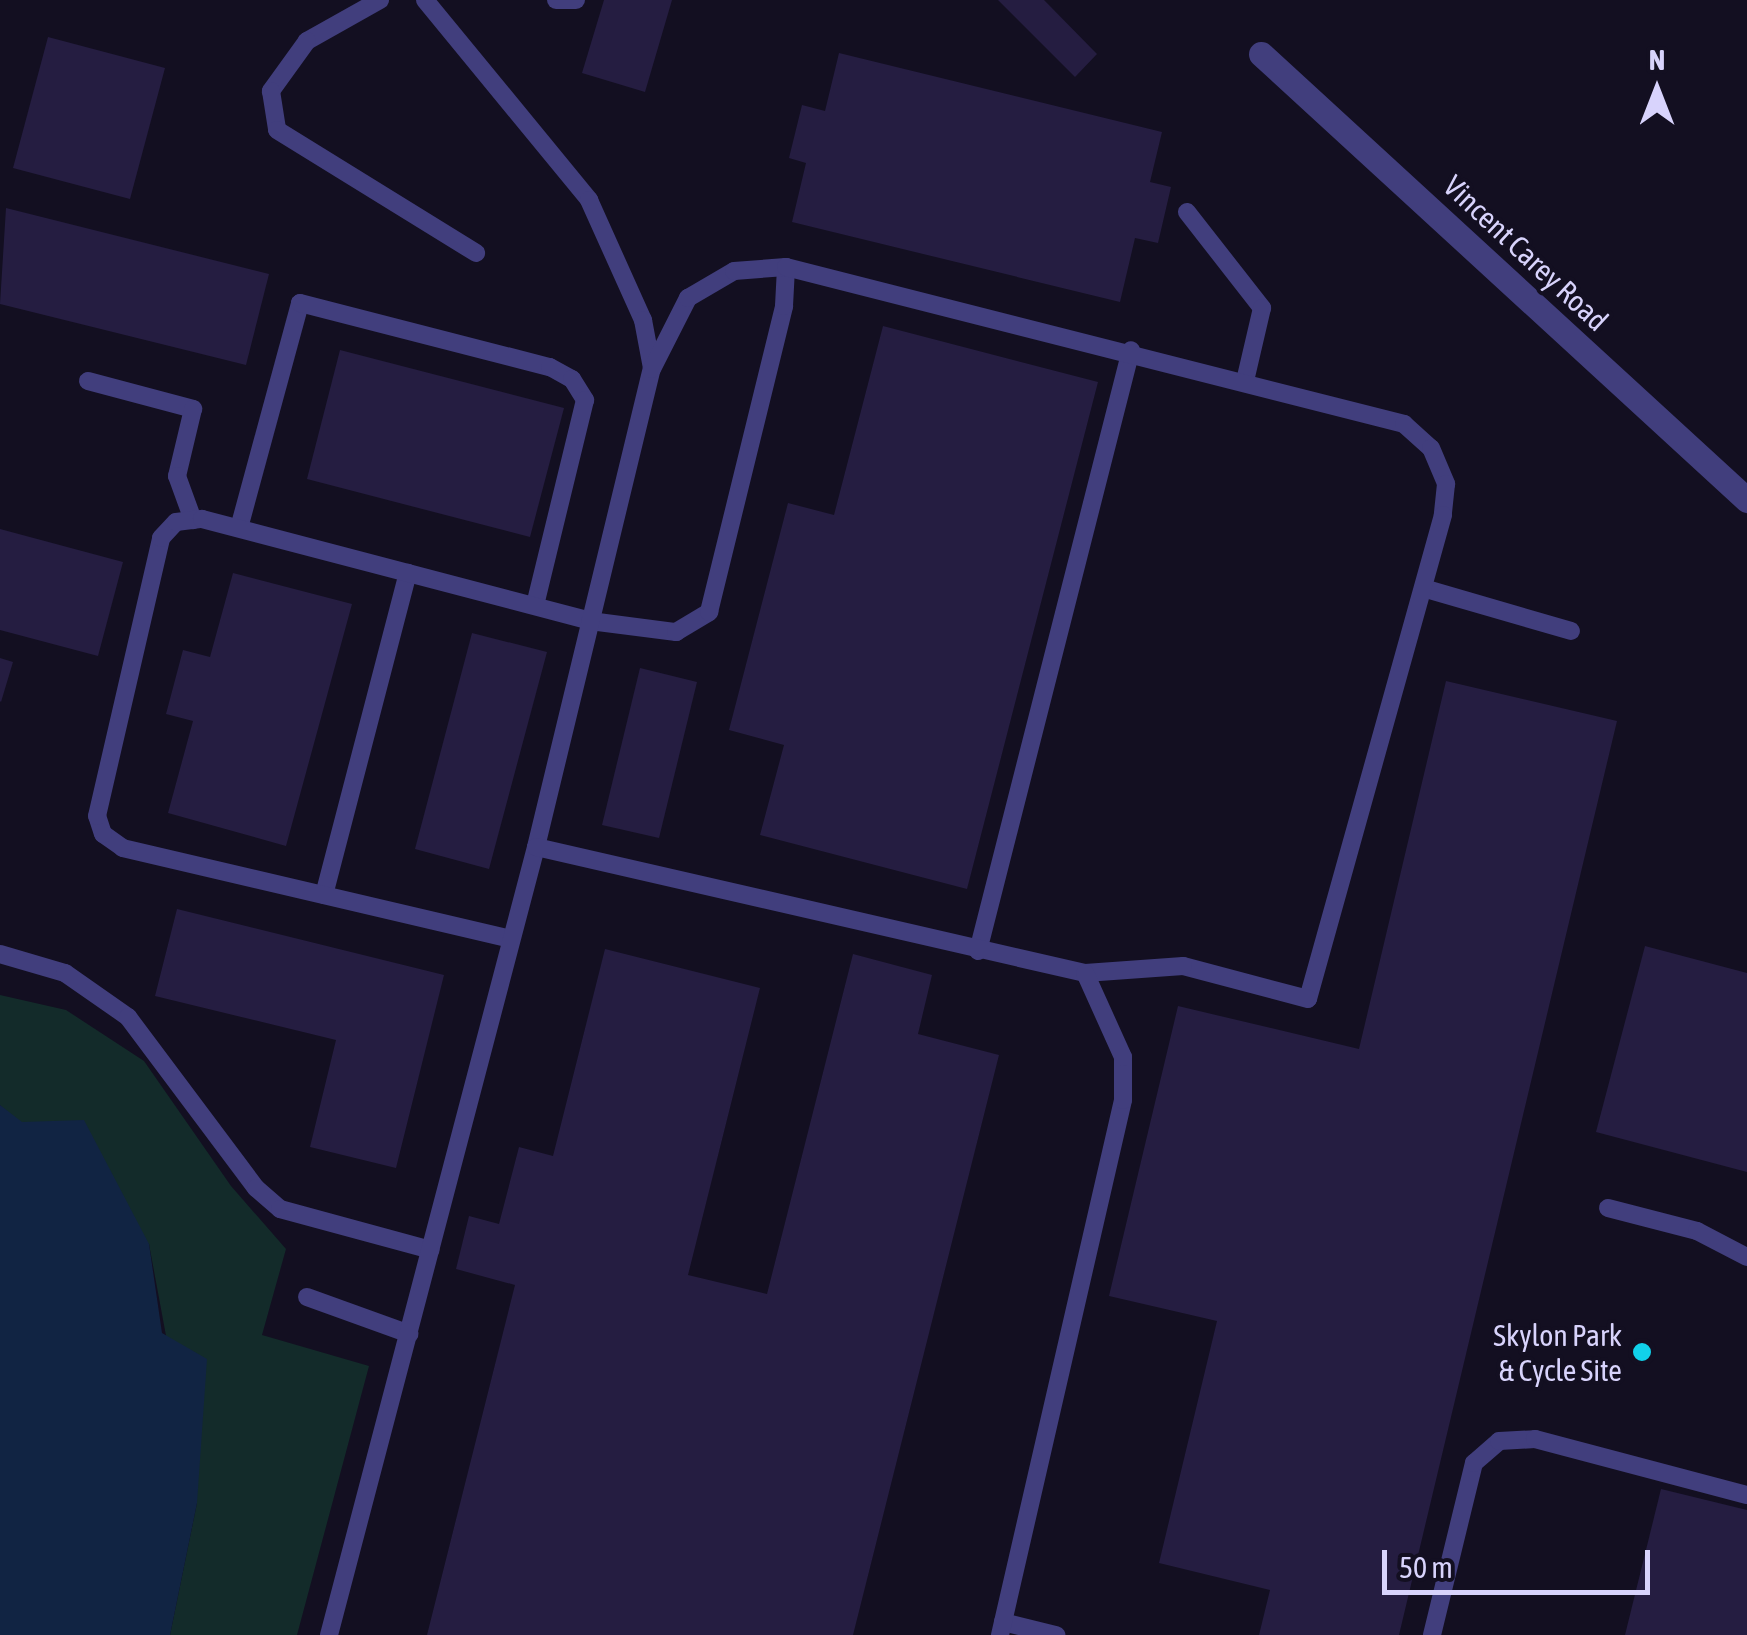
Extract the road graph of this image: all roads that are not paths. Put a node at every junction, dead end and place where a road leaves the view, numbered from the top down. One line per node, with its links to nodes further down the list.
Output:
1 (380, 0): 7 (lane)
2 (425, 0): 10 (lane)
3 (556, 0): 4 (lane)
4 (576, 0)
5 (1261, 54): 13 (street, Vincent Carey Road)
6 (1187, 212): 12 (lane)
7 (476, 253)
8 (786, 267): 9 (lane); 10 (lane); 19 (lane)
9 (1132, 350): 12 (lane); 24 (lane)
10 (652, 369): 19 (lane)
11 (88, 381): 14 (lane)
12 (1245, 381): 17 (lane)
13 (1747, 500)
14 (192, 520): 15 (lane); 22 (lane)
15 (239, 528): 16 (lane); 18 (lane)
16 (408, 572): 18 (lane); 22 (lane)
17 (1423, 588): 20 (lane); 26 (lane)
18 (535, 606): 19 (lane)
19 (590, 621): 21 (lane)
20 (1571, 631)
21 (536, 847): 23 (lane); 24 (lane)
22 (324, 894): 23 (lane)
23 (511, 939): 28 (lane)
24 (978, 952): 26 (lane)
25 (0, 954): 28 (lane)
26 (1085, 973): 33 (lane)
27 (1608, 1208): 29 (lane)
28 (430, 1250): 31 (lane)
29 (1747, 1257)
30 (307, 1297): 31 (lane)
31 (410, 1334): 34 (lane)
32 (1747, 1494): 36 (lane)
33 (1001, 1629): 35 (lane)
34 (329, 1635)
35 (1056, 1635)
36 (1432, 1635)

